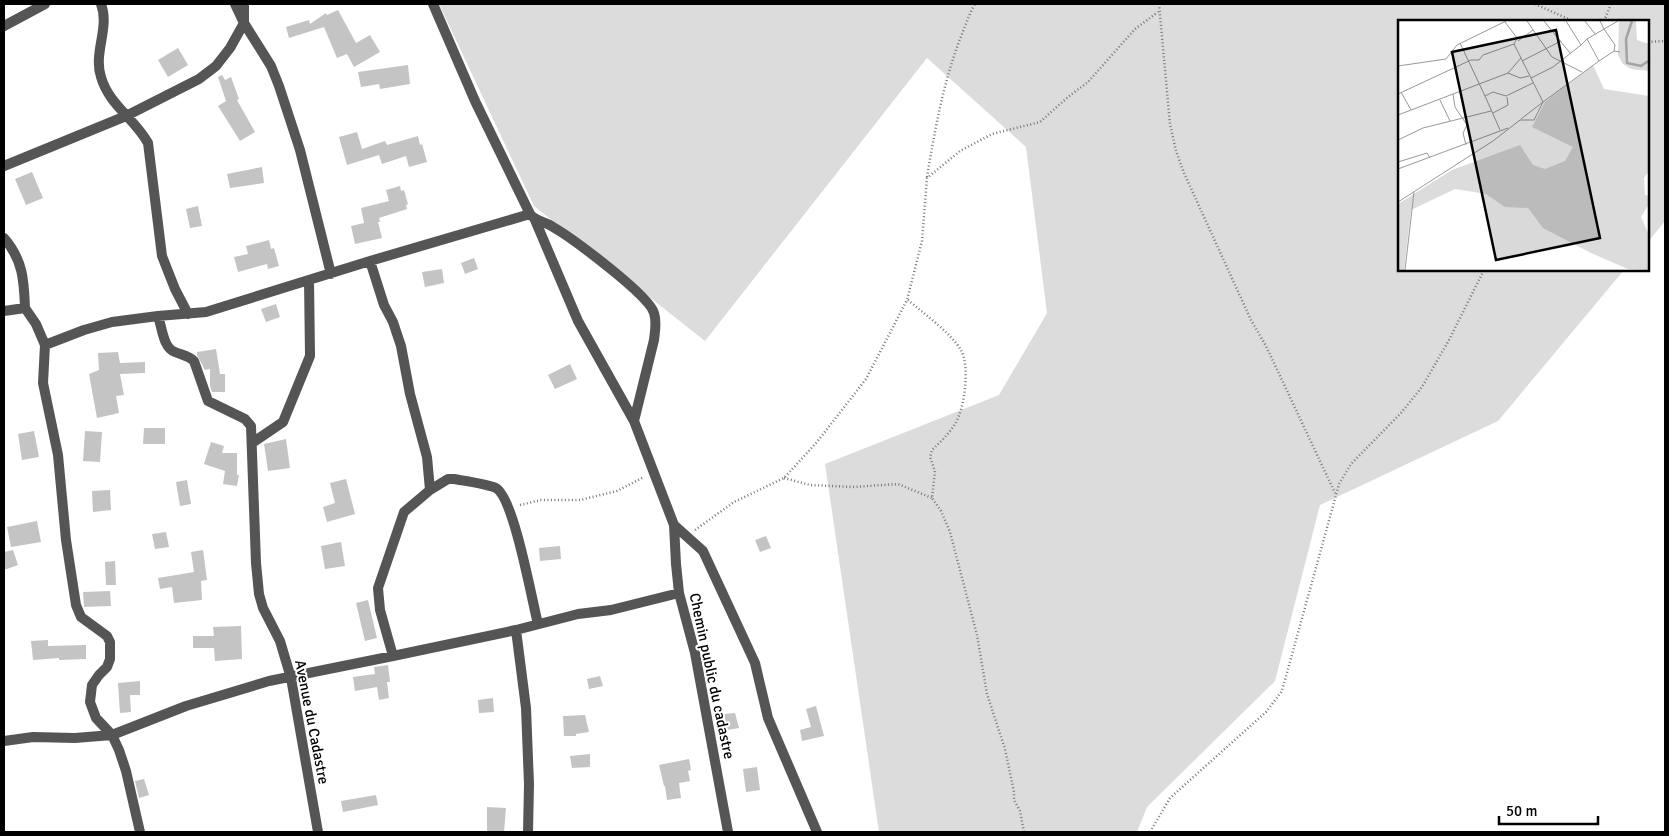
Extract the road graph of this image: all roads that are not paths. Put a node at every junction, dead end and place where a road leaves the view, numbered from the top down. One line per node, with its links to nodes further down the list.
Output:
1 (45, 4): 7 (street)
2 (101, 4): 8 (street)
3 (235, 4): 6 (street)
4 (244, 4): 6 (street)
5 (434, 4): 10 (street)
6 (244, 23): 8 (street); 13 (street)
7 (4, 26)
8 (126, 116): 9 (street); 17 (street)
9 (4, 166)
10 (533, 217): 12 (street); 20 (street); 20 (street)
11 (4, 238): 15 (street)
12 (370, 261): 13 (street); 22 (street)
13 (331, 274): 14 (street)
14 (309, 280): 17 (street); 21 (street)
15 (25, 308): 16 (street); 19 (street)
16 (4, 312)
17 (188, 314): 18 (street)
18 (158, 316): 19 (street); 21 (street, Avenue du Cadastre)
19 (45, 345): 29 (street)
20 (634, 421): 23 (street)
21 (252, 443): 28 (street, Avenue du Cadastre)
22 (430, 490): 25 (street); 27 (street)
23 (674, 524): 24 (street, Chemin public du cadastre); 35 (street)
24 (679, 593): 25 (street); 34 (street, Chemin public du cadastre)
25 (538, 624): 26 (street)
26 (516, 630): 27 (street); 33 (street)
27 (394, 656): 28 (street)
28 (291, 678): 29 (street); 32 (street, Avenue du Cadastre)
29 (112, 735): 30 (street); 31 (street)
30 (4, 740)
31 (140, 832)
32 (318, 832)
33 (528, 832)
34 (728, 832)
35 (817, 832)

